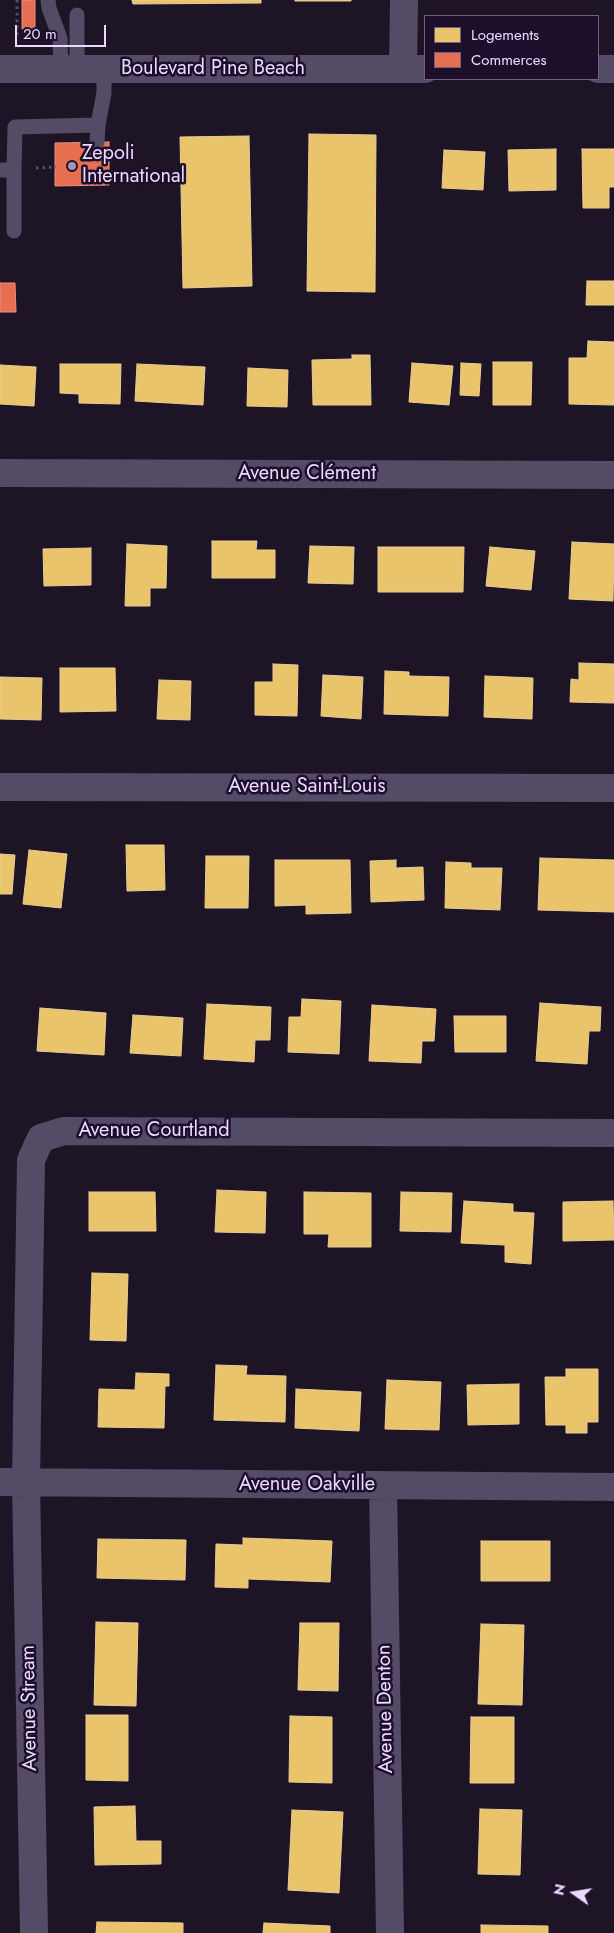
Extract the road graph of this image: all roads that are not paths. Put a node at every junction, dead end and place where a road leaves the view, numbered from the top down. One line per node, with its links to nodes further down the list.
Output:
1 (48, 0): 5 (lane)
2 (404, 0): 7 (street)
3 (77, 15): 5 (lane)
4 (0, 69): 5 (street, Boulevard Pine Beach)
5 (69, 69): 6 (street, Boulevard Pine Beach)
6 (104, 69): 7 (street, Boulevard Pine Beach); 10 (lane)
7 (414, 69)
8 (599, 69): 9 (street)
9 (614, 69)
10 (98, 125): 11 (lane); 12 (lane)
11 (98, 142)
12 (7, 170): 13 (lane)
13 (14, 231)
14 (0, 473): 15 (street, Avenue Clément)
15 (614, 475)
16 (0, 787): 17 (street, Avenue Saint-Louis)
17 (614, 788)
18 (614, 1133): 19 (street, Avenue Courtland)
19 (13, 1482): 20 (street, Avenue Oakville); 22 (street, Avenue Stream)
20 (383, 1485): 21 (street, Avenue Oakville); 23 (street, Avenue Denton)
21 (614, 1487)
22 (34, 1933)
23 (390, 1933)

